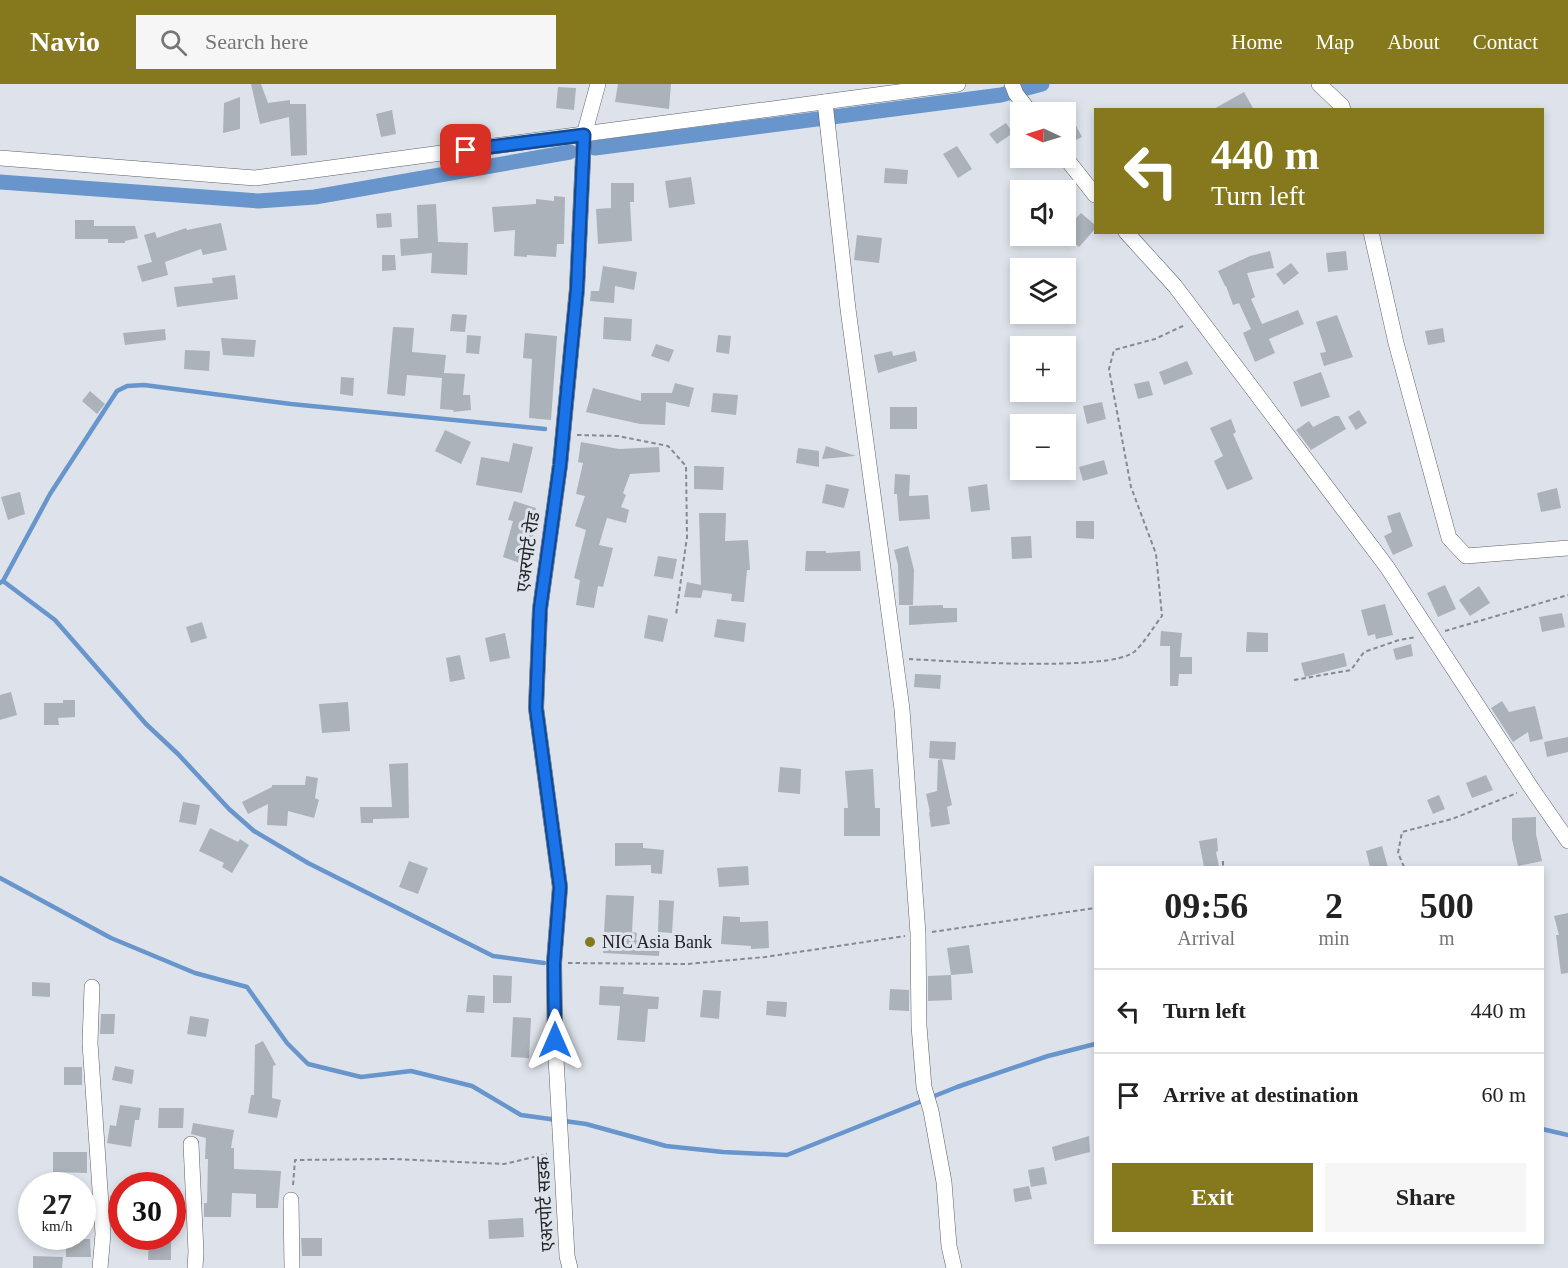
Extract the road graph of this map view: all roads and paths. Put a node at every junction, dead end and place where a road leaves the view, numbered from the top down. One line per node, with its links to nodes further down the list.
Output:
1 (598, 84): 8 (street, एअरपोर्ट रोड)
2 (958, 84): 7 (street)
3 (1318, 84): 6 (street)
4 (1014, 89): 5 (street)
5 (1023, 102)
6 (1342, 108)
7 (826, 112): 8 (street); 18 (street)
8 (584, 135): 9 (street); 15 (street, एअरपोर्ट रोड)
9 (0, 158)
10 (1074, 168): 11 (street)
11 (1094, 194)
12 (1128, 234): 14 (street)
13 (1371, 234): 16 (street)
14 (1199, 319): 18 (path); 19 (street)
15 (563, 434): 17 (path); 26 (street, एअरपोर्ट रोड)
16 (1568, 548)
17 (676, 615)
18 (896, 659): 25 (street)
19 (1532, 789): 20 (street); 23 (path)
20 (1568, 841)
21 (1223, 861): 22 (path)
22 (1223, 866)
23 (1404, 866)
24 (1094, 908): 25 (path)
25 (918, 934): 26 (path); 36 (street)
26 (554, 963): 28 (street, एअरपोर्ट रोड)
27 (92, 987): 32 (street)
28 (556, 1097): 30 (street, एअरपोर्ट सडक)
29 (191, 1144): 33 (street)
30 (561, 1144): 31 (path); 35 (street, एअरपोर्ट सडक)
31 (291, 1200): 34 (street)
32 (100, 1268)
33 (195, 1268)
34 (292, 1268)
35 (570, 1268)
36 (954, 1268)

